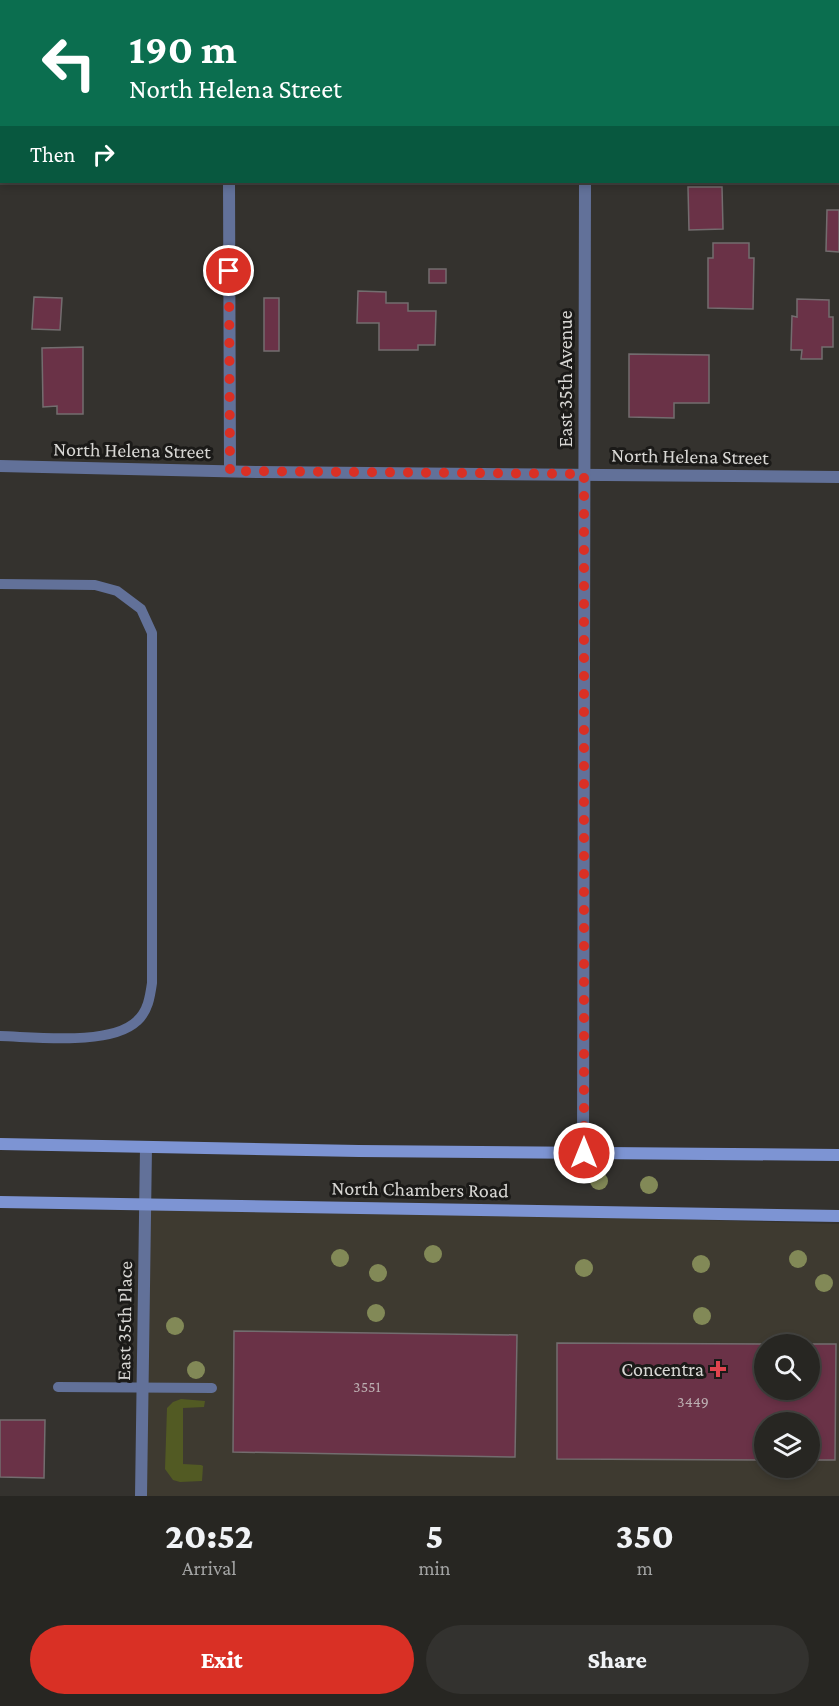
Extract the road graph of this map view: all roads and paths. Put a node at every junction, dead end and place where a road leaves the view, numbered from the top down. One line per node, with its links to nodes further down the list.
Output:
1 (229, 183): 4 (street)
2 (585, 183): 5 (street, East 35th Avenue)
3 (0, 466): 4 (street, North Helena Street)
4 (230, 471): 5 (street, North Helena Street)
5 (584, 474): 6 (street, North Helena Street); 11 (street, East 35th Avenue)
6 (839, 477)
7 (0, 584): 8 (lane)
8 (0, 1036)
9 (0, 1144): 10 (main road, North Chambers Road)
10 (146, 1147): 11 (main road, North Chambers Road); 14 (street, East 35th Place)
11 (584, 1153): 12 (main road, North Chambers Road)
12 (839, 1155)
13 (0, 1202): 14 (main road, North Chambers Road)
14 (146, 1204): 15 (main road, North Chambers Road); 17 (street, East 35th Place)
15 (839, 1216)
16 (58, 1387): 17 (lane)
17 (143, 1387): 18 (lane); 19 (street, East 35th Place)
18 (212, 1388)
19 (141, 1496)

